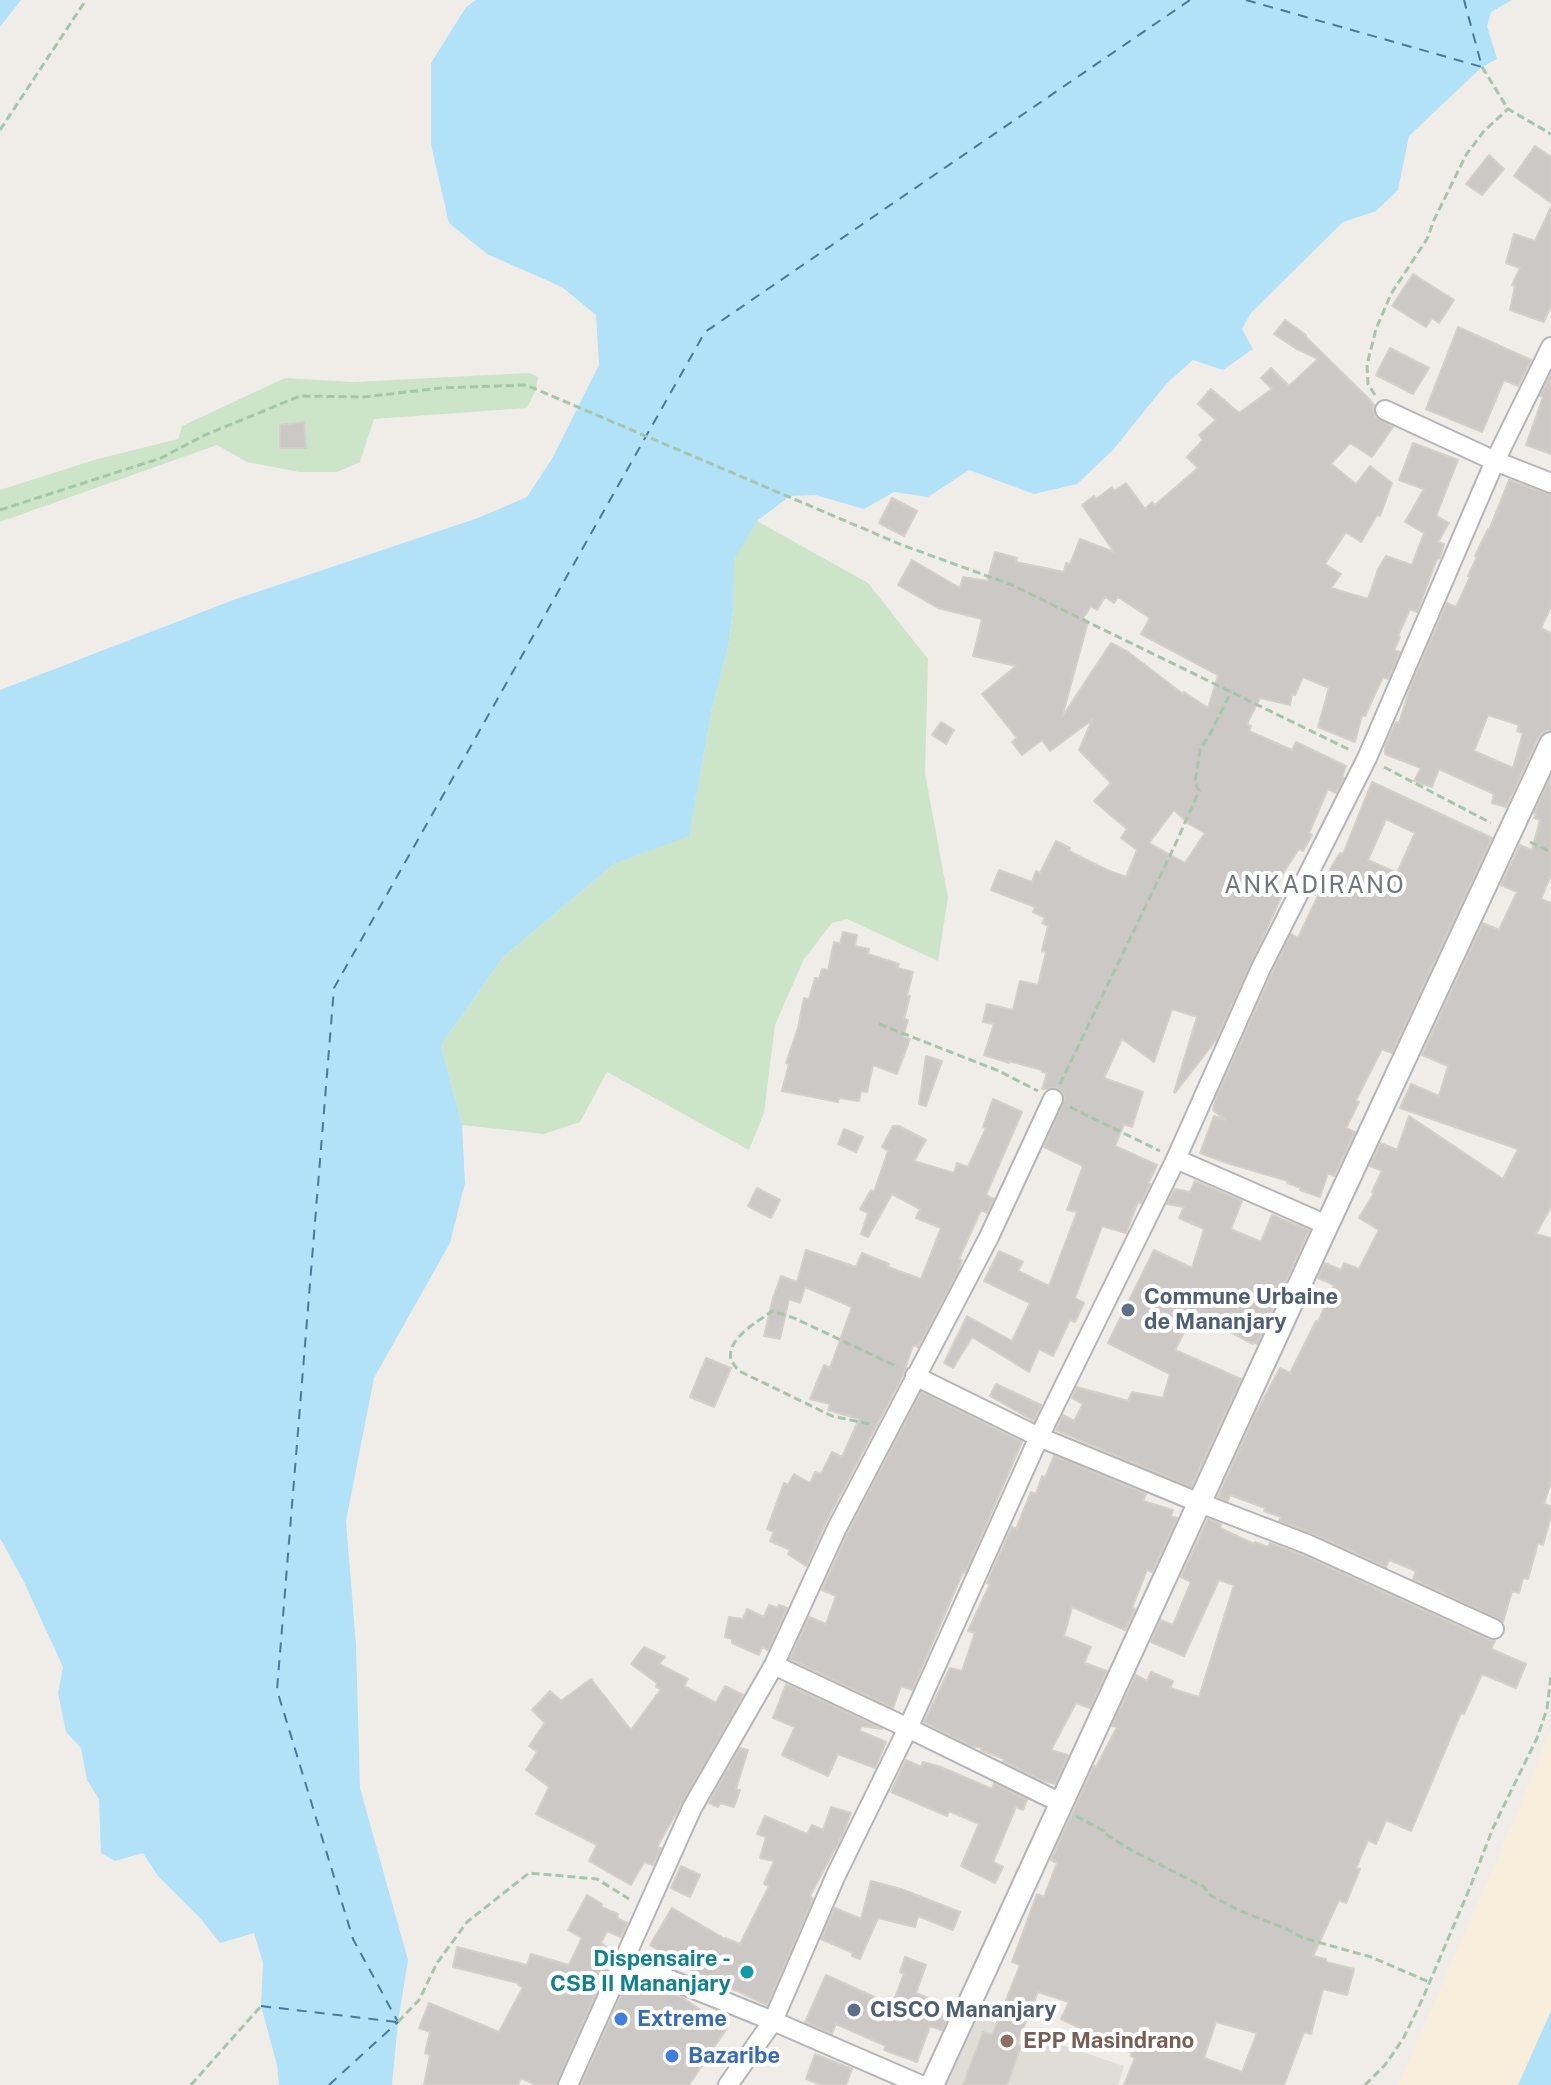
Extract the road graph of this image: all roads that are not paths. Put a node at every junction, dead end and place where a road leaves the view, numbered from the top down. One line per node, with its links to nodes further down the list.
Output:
1 (1551, 347): 3 (street)
2 (1385, 410): 3 (street)
3 (1495, 461): 4 (street); 7 (street)
4 (1551, 483)
5 (1551, 744): 8 (street)
6 (1053, 1099): 9 (street)
7 (1176, 1159): 8 (street); 10 (street)
8 (1327, 1225): 11 (street)
9 (915, 1376): 10 (street); 13 (street)
10 (1039, 1437): 11 (street); 14 (street)
11 (1200, 1503): 12 (street); 15 (street)
12 (1494, 1629)
13 (774, 1665): 14 (street); 16 (street)
14 (908, 1728): 15 (street); 17 (street)
15 (1061, 1803): 21 (street)
16 (624, 1961): 17 (street); 18 (street)
17 (773, 2021): 19 (street); 20 (street)
18 (568, 2085)
19 (728, 2085)
20 (921, 2085)
21 (932, 2085)

